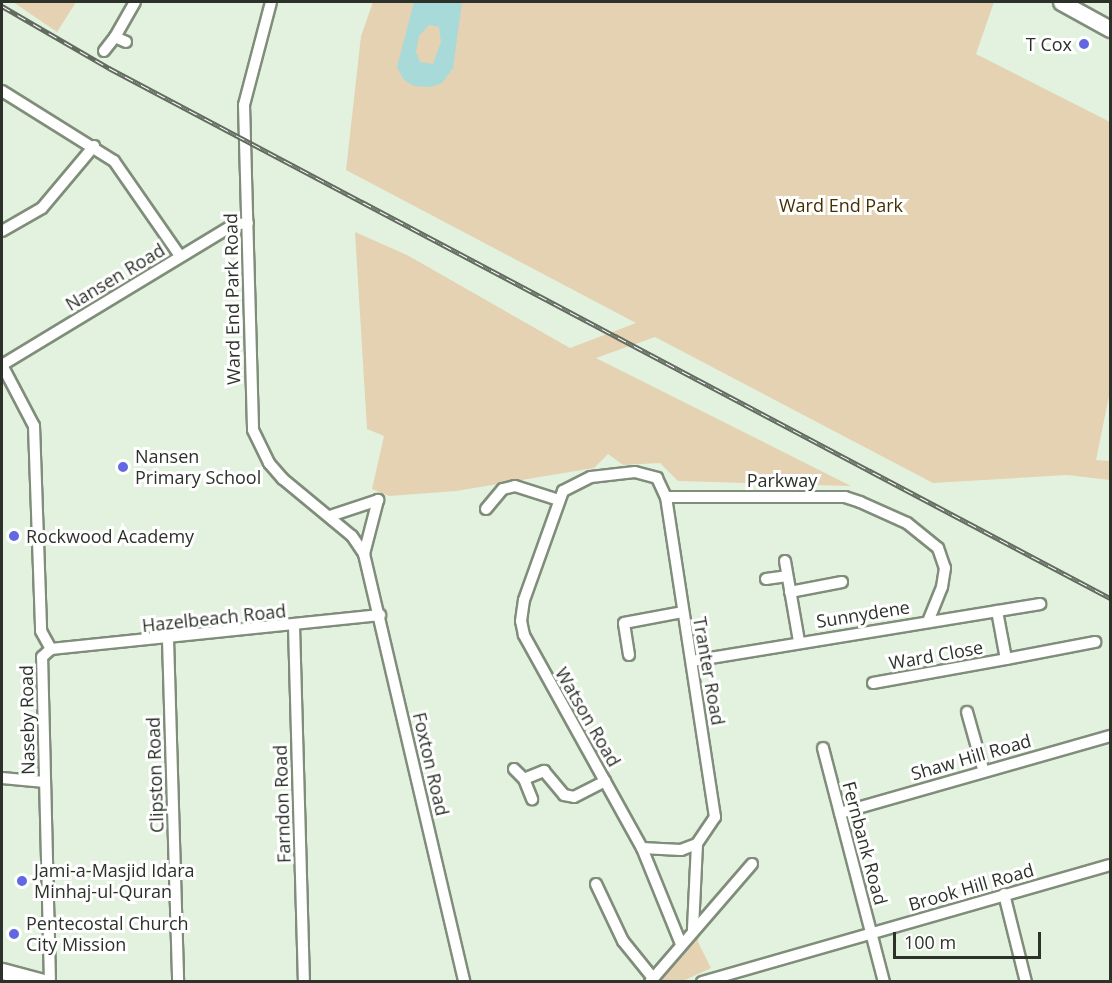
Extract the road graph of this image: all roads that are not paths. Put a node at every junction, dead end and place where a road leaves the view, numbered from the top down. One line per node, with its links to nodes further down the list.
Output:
1 (135, 2): 5 (street)
2 (271, 2): 10 (street, Ward End Park Road)
3 (1062, 2): 4 (main road)
4 (1110, 29)
5 (115, 37): 6 (street); 7 (street)
6 (126, 42)
7 (104, 51)
8 (2, 91): 9 (street)
9 (94, 146): 11 (street); 12 (street)
10 (248, 223): 12 (street, Nansen Road); 17 (street, Ward End Park Road)
11 (2, 231)
12 (180, 256): 13 (street, Nansen Road)
13 (2, 365): 33 (street, Naseby Road)
14 (666, 497): 15 (street); 26 (street, Tranter Road); 28 (street, Parkway)
15 (559, 500): 16 (street); 45 (street, Watson Road)
16 (486, 509)
17 (330, 516): 18 (street, Ward End Park Road); 18 (street)
18 (364, 554): 27 (street, Foxton Road)
19 (785, 561): 20 (street)
20 (787, 576): 21 (street); 23 (street)
21 (766, 579)
22 (842, 582): 23 (street)
23 (790, 592): 31 (street)
24 (1040, 604): 25 (street, Sunnydene)
25 (997, 611): 28 (street, Sunnydene); 35 (street, Ward Close)
26 (682, 612): 34 (street); 36 (street, Tranter Road)
27 (380, 615): 29 (street, Hazelbeach Road); 64 (street, Foxton Road)
28 (929, 620): 31 (street, Sunnydene)
29 (294, 626): 30 (street, Hazelbeach Road); 63 (street, Farndon Road)
30 (168, 639): 33 (street, Hazelbeach Road); 62 (street, Clipston Road)
31 (799, 641): 36 (street, Sunnydene)
32 (1095, 642): 35 (street, Ward Close)
33 (51, 649): 46 (street, Naseby Road)
34 (628, 655)
35 (1006, 659): 37 (street, Ward Close)
36 (692, 662): 49 (street, Tranter Road)
37 (873, 683)
38 (967, 712): 42 (street)
39 (1110, 736): 42 (street, Shaw Hill Road)
40 (823, 748): 48 (street, Fernbank Road)
41 (514, 769): 44 (street)
42 (983, 769): 48 (street, Shaw Hill Road)
43 (2, 778): 46 (street)
44 (524, 779): 45 (street); 47 (street)
45 (605, 781): 50 (street, Watson Road)
46 (45, 782): 61 (street, Naseby Road)
47 (532, 799)
48 (840, 813): 56 (street, Fernbank Road)
49 (697, 844): 50 (street); 55 (street)
50 (642, 848): 57 (street, Watson Road)
51 (752, 864): 55 (street)
52 (1110, 865): 54 (street, Brook Hill Road)
53 (596, 884): 59 (street)
54 (1004, 894): 56 (street, Brook Hill Road); 67 (street)
55 (693, 929): 57 (street)
56 (872, 932): 65 (street, Brook Hill Road); 66 (street, Fernbank Road)
57 (681, 944): 59 (street)
58 (2, 971): 60 (main road)
59 (651, 980)
60 (43, 981)
61 (50, 981)
62 (178, 981)
63 (304, 981)
64 (464, 981)
65 (702, 981)
66 (884, 981)
67 (1026, 981)

